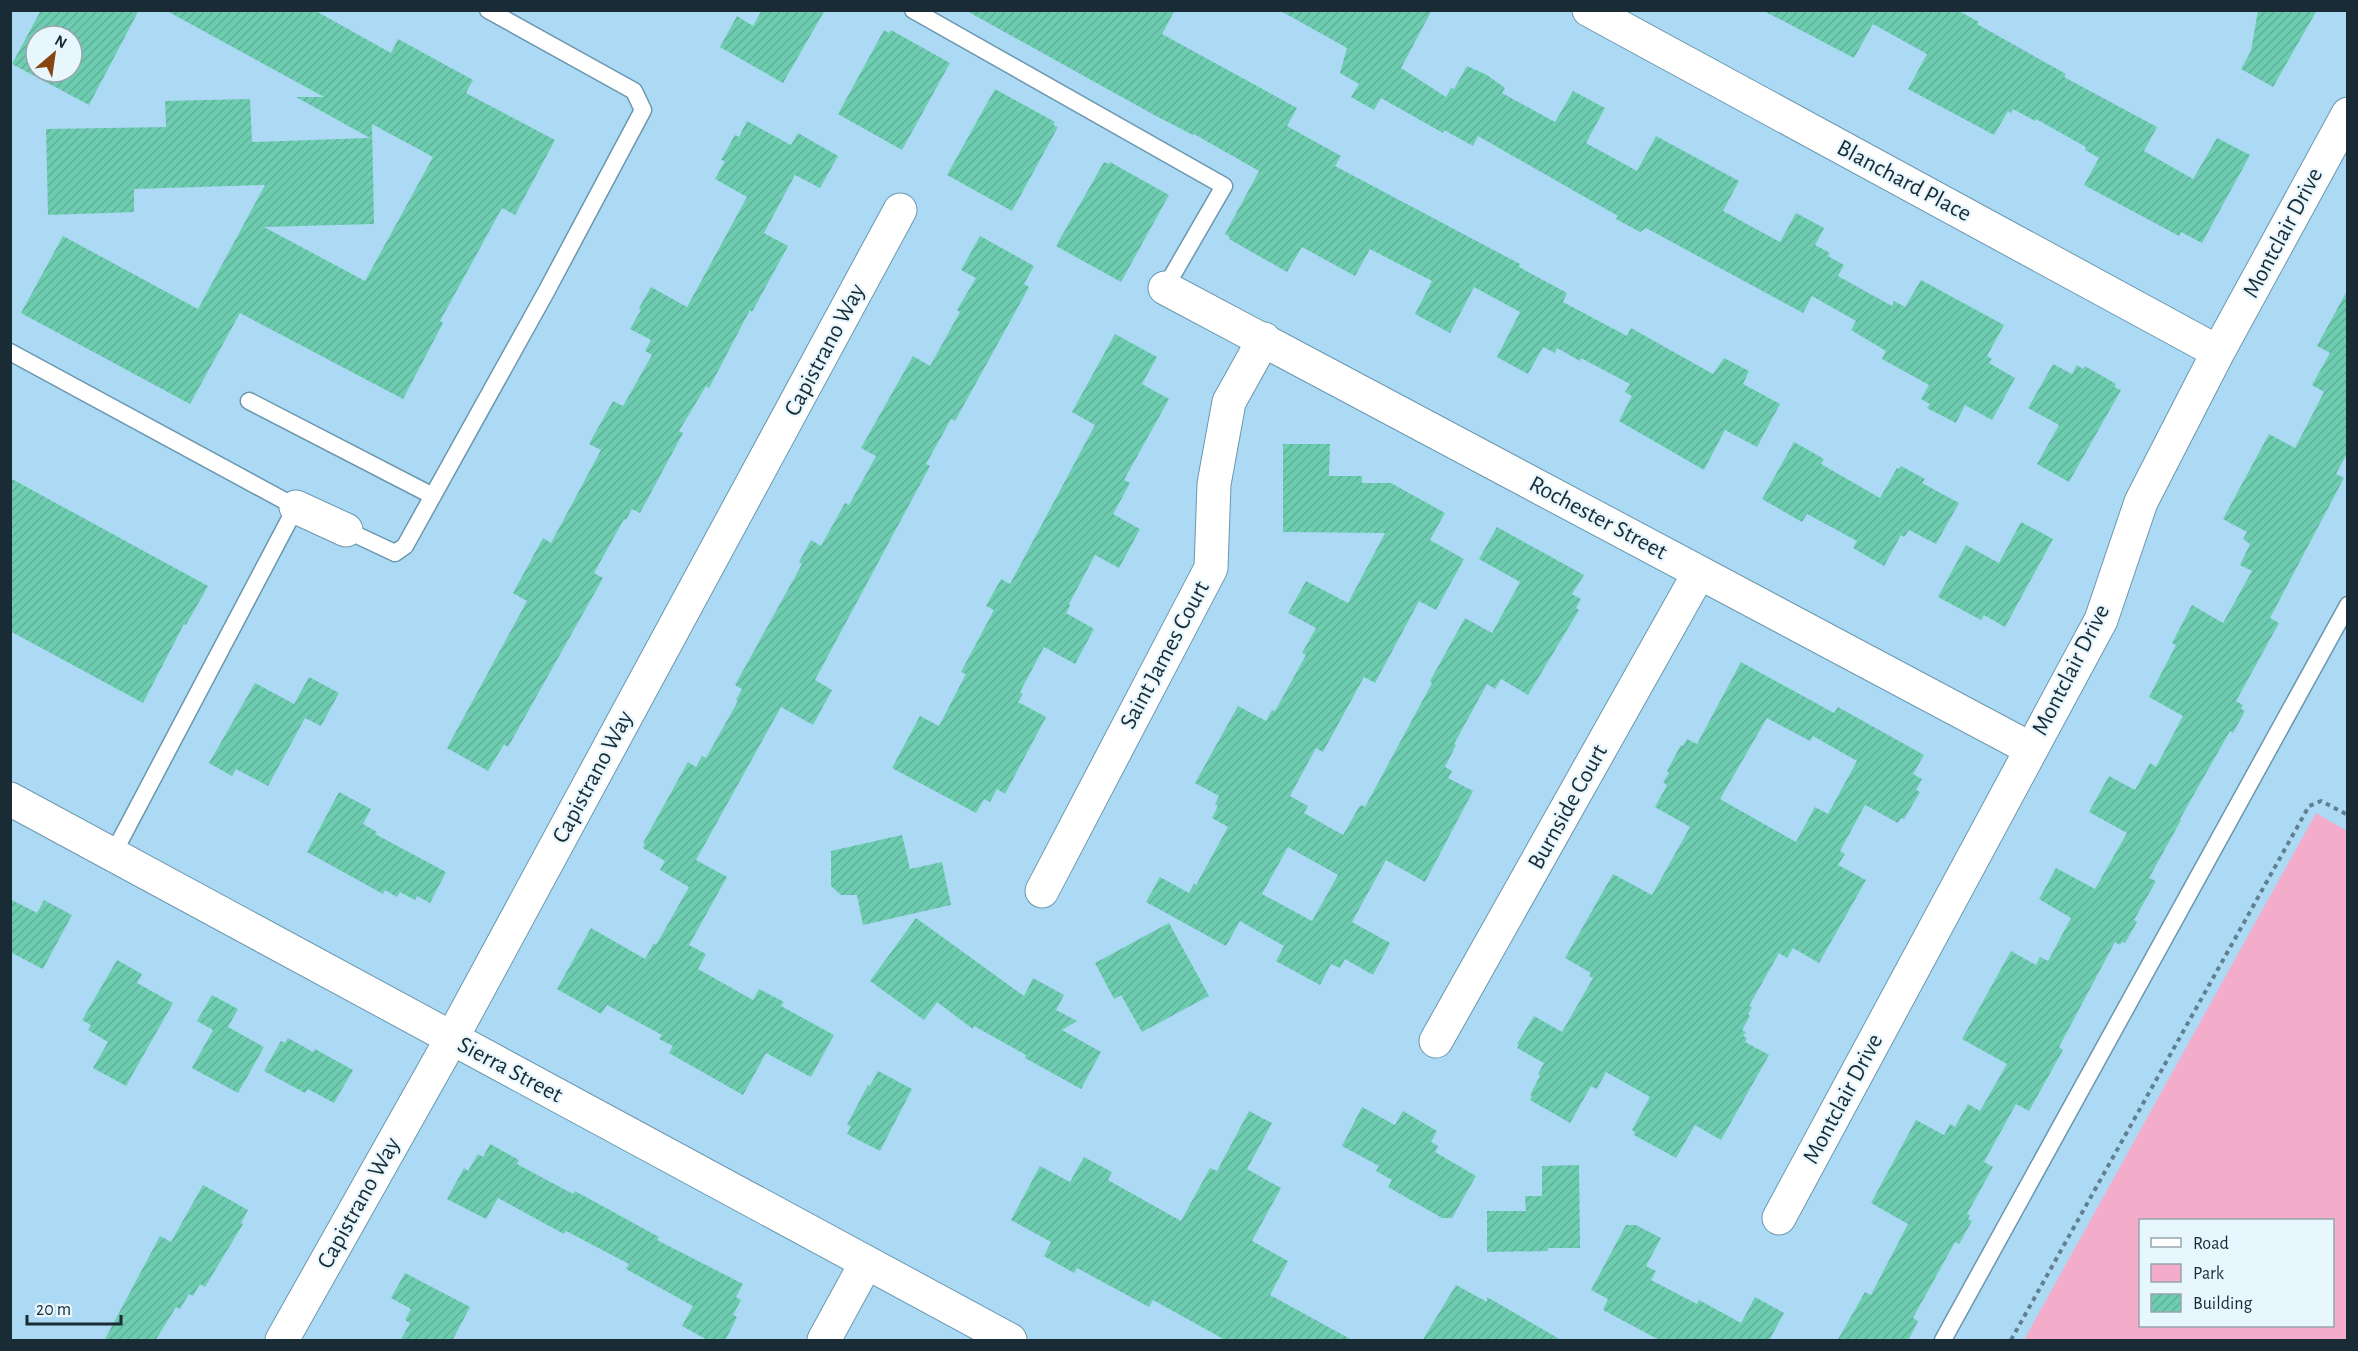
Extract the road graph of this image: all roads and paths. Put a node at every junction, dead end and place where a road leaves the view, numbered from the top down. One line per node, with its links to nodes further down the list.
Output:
1 (488, 10): 11 (lane)
2 (913, 10): 6 (lane)
3 (1589, 10): 9 (street, Blanchard Place)
4 (2348, 114): 9 (street, Montclair Drive)
5 (900, 210): 21 (street, Capistrano Way)
6 (1165, 288): 7 (street, Rochester Street)
7 (1264, 339): 14 (street, Rochester Street); 20 (street, Saint James Court)
8 (10, 351): 12 (lane)
9 (2218, 352): 16 (street, Montclair Drive)
10 (249, 401): 11 (lane)
11 (432, 496): 13 (lane)
12 (296, 507): 13 (street); 19 (lane)
13 (346, 530)
14 (1700, 573): 16 (street, Rochester Street); 22 (street, Burnside Court)
15 (2348, 605): 28 (lane)
16 (2031, 749): 23 (street, Montclair Drive)
17 (10, 799): 19 (street, Sierra Street)
18 (2348, 816): 29 (path)
19 (113, 854): 21 (street, Sierra Street)
20 (1042, 891)
21 (452, 1038): 24 (street, Sierra Street); 25 (street, Capistrano Way)
22 (1436, 1041)
23 (1779, 1218)
24 (866, 1263): 26 (street); 27 (street, Sierra Street)
25 (282, 1341)
26 (824, 1341)
27 (1010, 1341)
28 (1943, 1341)
29 (2011, 1341)

